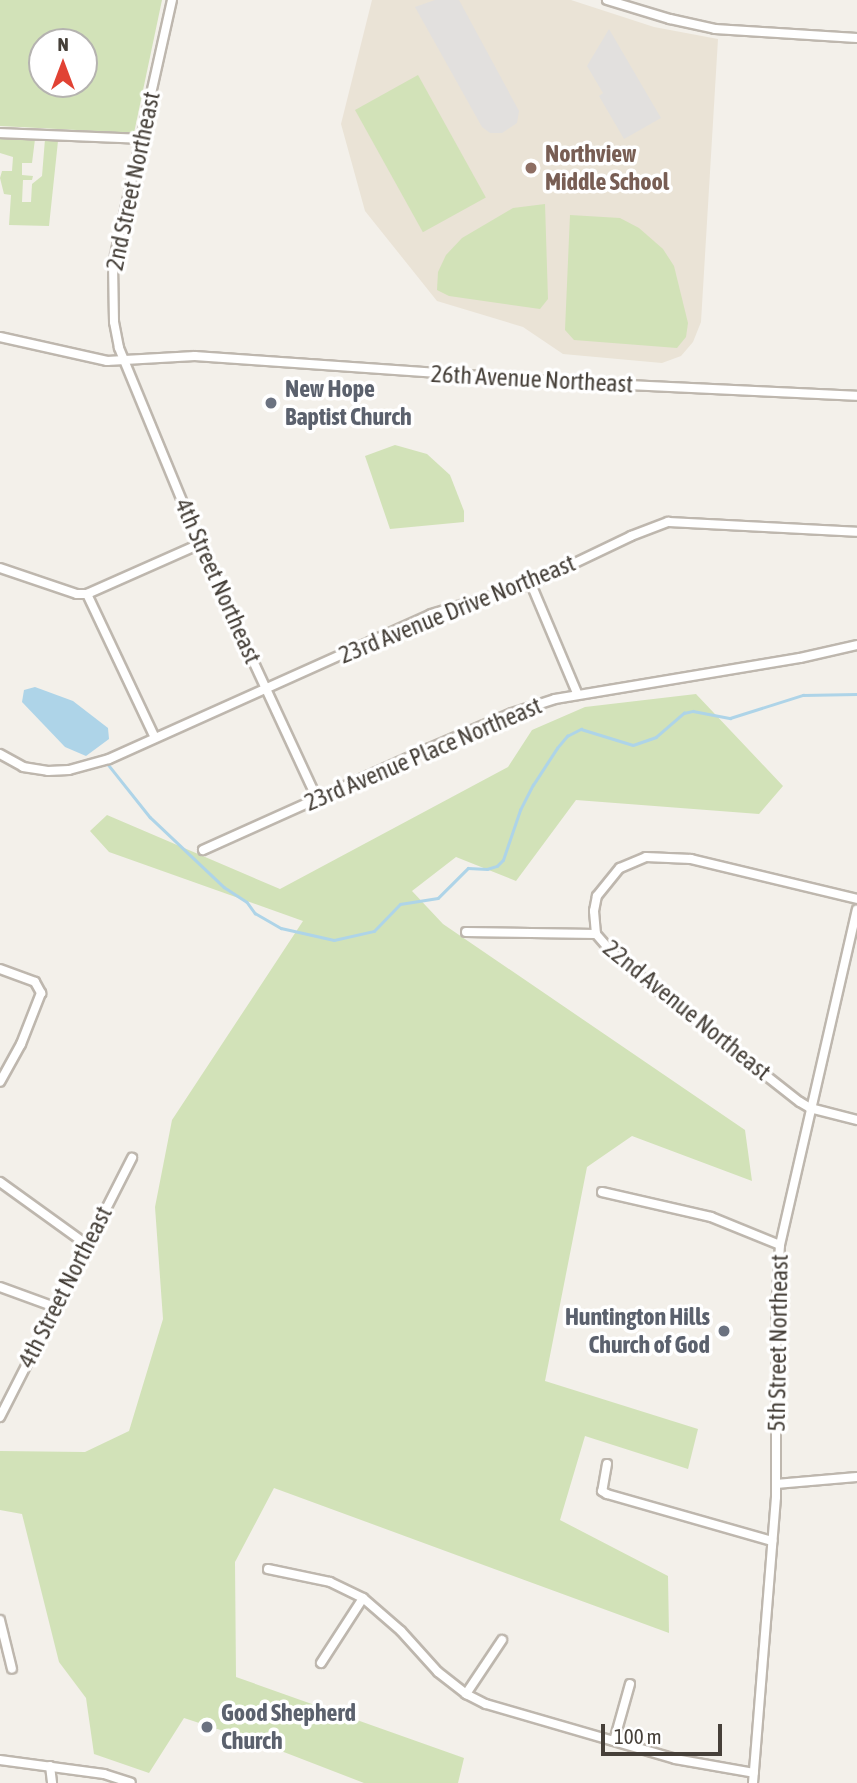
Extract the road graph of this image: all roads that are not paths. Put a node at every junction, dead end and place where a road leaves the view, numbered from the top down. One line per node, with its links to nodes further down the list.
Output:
1 (172, 0): 5 (street, 2nd Street Northeast)
2 (611, 0): 3 (street)
3 (857, 38)
4 (0, 133): 5 (street)
5 (141, 139): 7 (street, 2nd Street Northeast)
6 (0, 337): 7 (street, 26th Avenue Northeast)
7 (127, 361): 8 (street, 26th Avenue Northeast); 10 (street, 4th Street Northeast)
8 (857, 396)
9 (857, 531): 12 (street, 23rd Avenue Drive Northeast)
10 (200, 544): 13 (street); 15 (street, 4th Street Northeast)
11 (0, 568): 13 (street)
12 (531, 584): 15 (street, 23rd Avenue Drive Northeast); 16 (street)
13 (87, 594): 17 (street)
14 (857, 645): 16 (street, 23rd Avenue Place Northeast)
15 (266, 688): 17 (street, 23rd Avenue Drive Northeast); 19 (street, 4th Street Northeast)
16 (577, 693): 19 (street, 23rd Avenue Place Northeast)
17 (155, 738): 18 (street, 23rd Avenue Drive Northeast)
18 (0, 754)
19 (317, 799): 20 (street, 23rd Avenue Place Northeast)
20 (203, 850)
21 (857, 899): 24 (street)
22 (857, 910): 27 (street, 5th Street Northeast)
23 (466, 932): 24 (street, 22nd Avenue Northeast)
24 (596, 934): 27 (street, 22nd Avenue Northeast)
25 (0, 969): 26 (street)
26 (0, 1082)
27 (810, 1108): 28 (street, 22nd Avenue Northeast); 33 (street, 5th Street Northeast)
28 (857, 1119)
29 (132, 1158): 32 (street, 4th Street Northeast)
30 (0, 1182): 32 (street)
31 (601, 1192): 33 (street)
32 (86, 1244): 35 (street, 4th Street Northeast)
33 (780, 1245): 39 (street, 5th Street Northeast)
34 (0, 1287): 35 (street)
35 (55, 1307): 36 (street, 4th Street Northeast)
36 (0, 1417)
37 (607, 1464): 40 (street)
38 (857, 1477): 39 (street)
39 (776, 1484): 40 (street, 5th Street Northeast)
40 (772, 1541): 52 (street, 5th Street Northeast)
41 (268, 1569): 42 (street)
42 (363, 1598): 45 (street); 48 (street)
43 (0, 1620): 46 (street)
44 (502, 1640): 48 (street)
45 (321, 1663)
46 (12, 1669)
47 (630, 1684): 49 (street)
48 (466, 1694): 49 (street)
49 (614, 1741): 52 (street)
50 (0, 1760): 51 (street)
51 (50, 1766): 53 (street); 54 (street)
52 (754, 1773): 55 (street, 5th Street Northeast)
53 (52, 1783)
54 (131, 1783)
55 (753, 1783)

